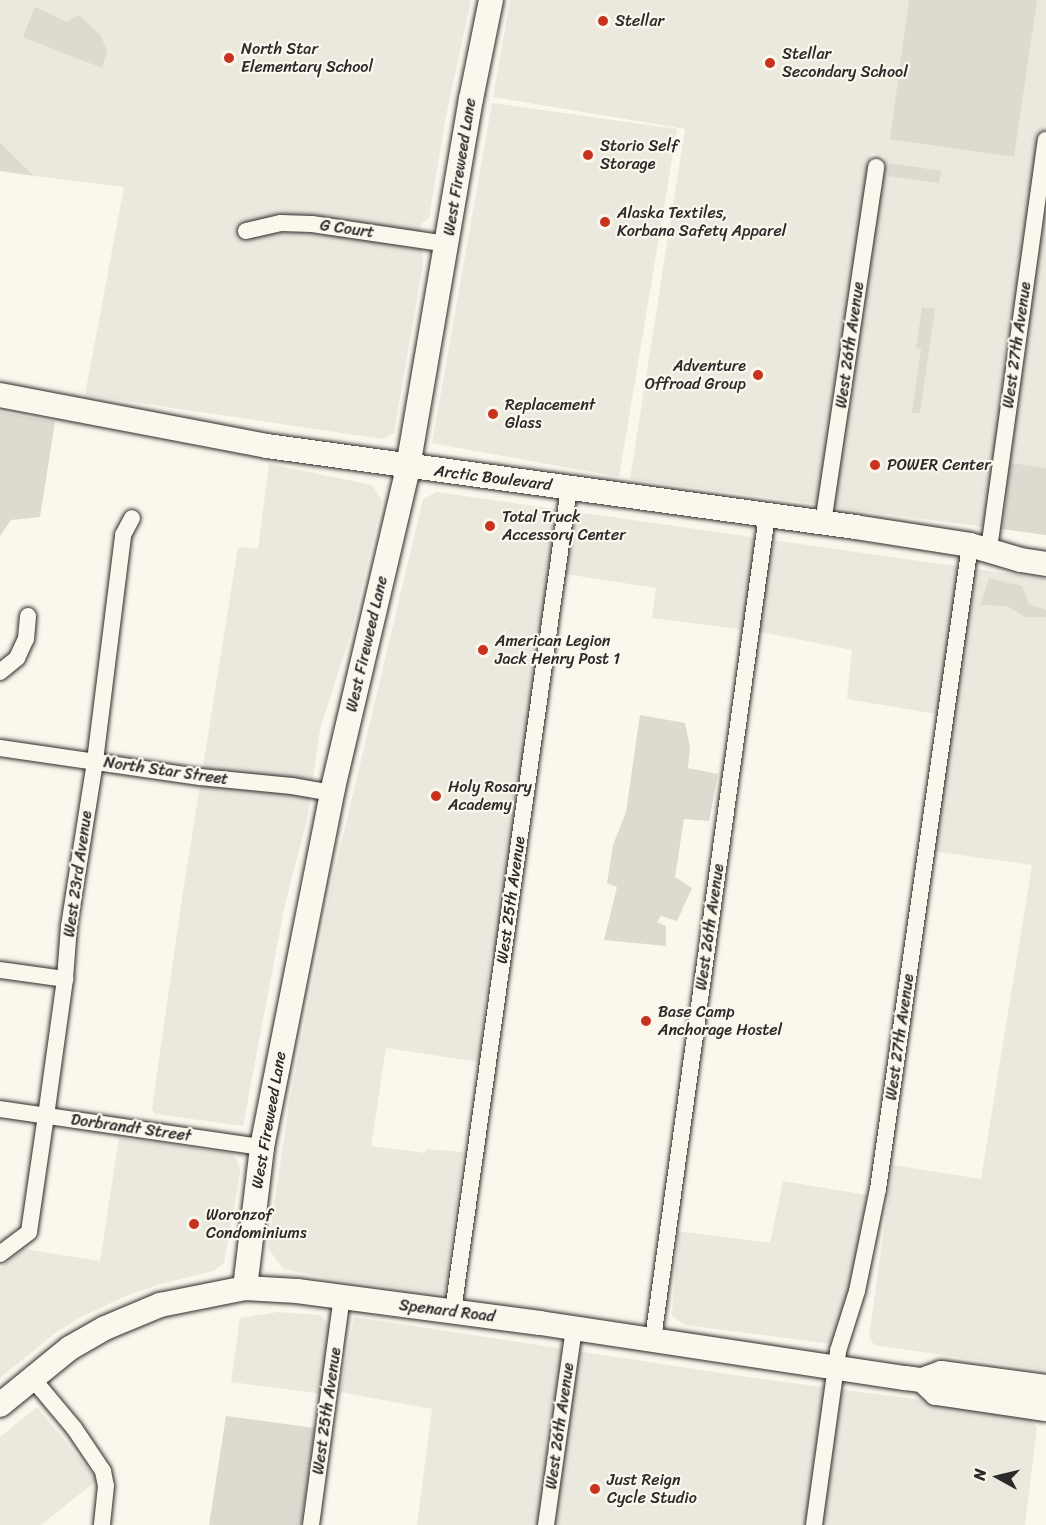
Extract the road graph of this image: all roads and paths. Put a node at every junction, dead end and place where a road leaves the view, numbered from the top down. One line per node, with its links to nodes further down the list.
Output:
1 (491, 0): 5 (main road, West Fireweed Lane)
2 (1046, 140): 12 (street, West 27th Avenue)
3 (876, 166): 11 (street, West 26th Avenue)
4 (246, 231): 5 (street, G Court)
5 (447, 244): 7 (main road, West Fireweed Lane)
6 (0, 395): 7 (main road, Arctic Boulevard)
7 (408, 467): 8 (main road, Arctic Boulevard); 19 (main road, West Fireweed Lane)
8 (569, 488): 9 (main road, Arctic Boulevard); 28 (street, West 25th Avenue)
9 (767, 515): 11 (main road, Arctic Boulevard); 30 (street, West 26th Avenue)
10 (132, 518): 18 (street, West 23rd Avenue)
11 (824, 523): 12 (main road, Arctic Boulevard)
12 (979, 547): 13 (main road, Arctic Boulevard); 14 (main road, Arctic Boulevard); 31 (street, West 27th Avenue)
13 (1046, 550)
14 (1046, 564)
15 (28, 616): 16 (street)
16 (0, 672)
17 (0, 748): 18 (street, North Star Street)
18 (94, 761): 19 (street, North Star Street); 21 (street, West 23rd Avenue)
19 (332, 793): 24 (main road, West Fireweed Lane)
20 (0, 970): 21 (street)
21 (65, 979): 23 (street, West 23rd Avenue)
22 (0, 1109): 23 (street, Dorbrandt Street)
23 (46, 1116): 24 (street, Dorbrandt Street); 25 (street, West 23rd Avenue)
24 (262, 1147): 26 (main road, West Fireweed Lane)
25 (2, 1251)
26 (245, 1288): 27 (main road, Spenard Road); 32 (main road, Spenard Road)
27 (342, 1297): 28 (main road, Spenard Road); 38 (street, West 25th Avenue)
28 (453, 1311): 29 (main road, Spenard Road)
29 (574, 1328): 30 (main road, Spenard Road); 39 (street, West 26th Avenue)
30 (653, 1340): 31 (main road, Spenard Road)
31 (837, 1367): 33 (main road, Spenard Road); 40 (street, West 27th Avenue)
32 (33, 1379): 35 (main road, Spenard Road); 37 (street)
33 (922, 1380): 34 (main road, Spenard Road); 36 (main road, Spenard Road)
34 (1046, 1387)
35 (0, 1405)
36 (1046, 1408)
37 (102, 1525)
38 (311, 1525)
39 (546, 1525)
40 (814, 1525)

